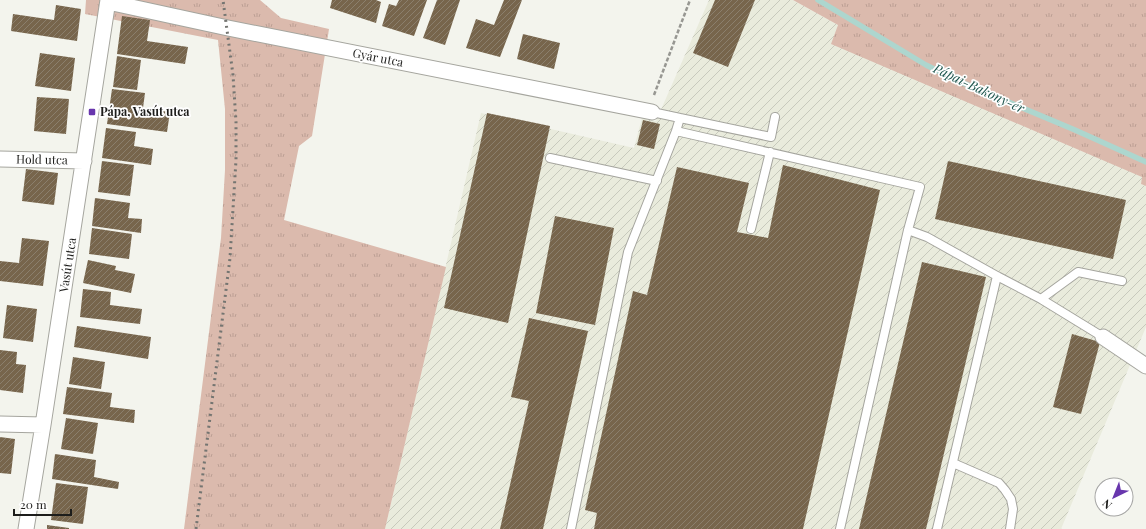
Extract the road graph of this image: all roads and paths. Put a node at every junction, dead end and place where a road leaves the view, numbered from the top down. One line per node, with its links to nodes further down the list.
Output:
1 (690, 0): 3 (path)
2 (108, 1): 3 (street, Gyár utca); 10 (street, Vasút utca)
3 (650, 112): 5 (lane)
4 (775, 117): 5 (lane)
5 (680, 118): 6 (lane)
6 (676, 131): 7 (lane); 11 (lane)
7 (770, 152): 12 (lane); 13 (lane)
8 (550, 158): 11 (lane)
9 (0, 159): 10 (street, Hold utca)
10 (84, 161): 20 (street, Vasút utca)
11 (657, 180): 23 (lane)
12 (751, 229)
13 (908, 230): 14 (lane); 24 (lane)
14 (997, 276): 16 (lane); 21 (lane)
15 (1122, 281): 16 (lane)
16 (1041, 299): 17 (lane)
17 (1103, 337): 18 (street)
18 (1146, 366)
19 (0, 424): 20 (street)
20 (43, 425): 22 (street, Vasút utca)
21 (953, 463): 25 (lane); 26 (lane)
22 (26, 529)
23 (571, 529)
24 (840, 529)
25 (937, 529)
26 (1010, 529)

